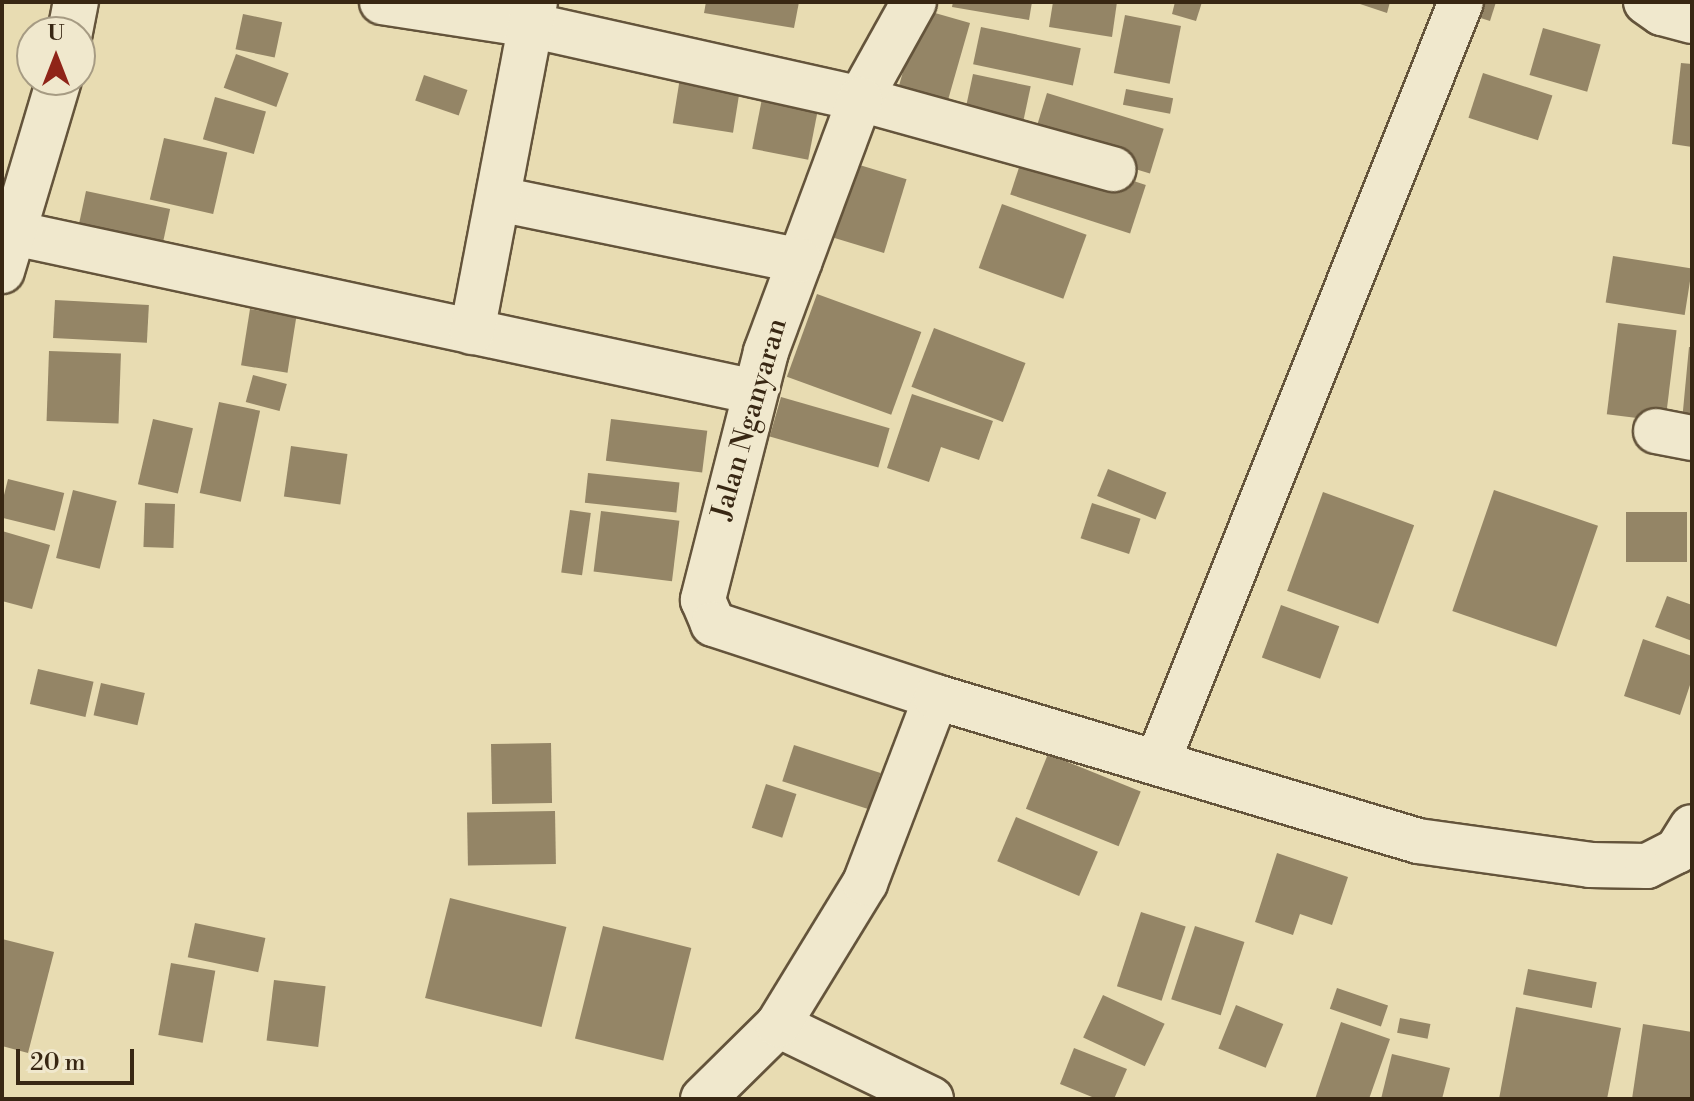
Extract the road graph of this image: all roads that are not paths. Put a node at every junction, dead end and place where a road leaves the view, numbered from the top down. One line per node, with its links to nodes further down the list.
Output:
1 (382, 2): 5 (street)
2 (914, 2): 8 (street, Jalan Nganyaran)
3 (1461, 2): 16 (street)
4 (1646, 2): 6 (street)
5 (533, 14): 8 (street); 10 (street)
6 (1692, 21)
7 (54, 96): 11 (street)
8 (860, 99): 9 (street); 12 (street, Jalan Nganyaran)
9 (1113, 169)
10 (499, 199): 12 (street); 13 (street)
11 (6, 246): 13 (street)
12 (800, 261): 14 (street, Jalan Nganyaran)
13 (472, 332): 14 (street)
14 (755, 392): 15 (street, Jalan Nganyaran)
15 (936, 697): 16 (street, Jalan Nganyaran); 19 (street)
16 (1158, 761): 18 (street, Jalan Nganyaran)
17 (1692, 827): 18 (street)
18 (1677, 864)
19 (778, 1025): 20 (street); 21 (street)
20 (703, 1099)
21 (931, 1099)

